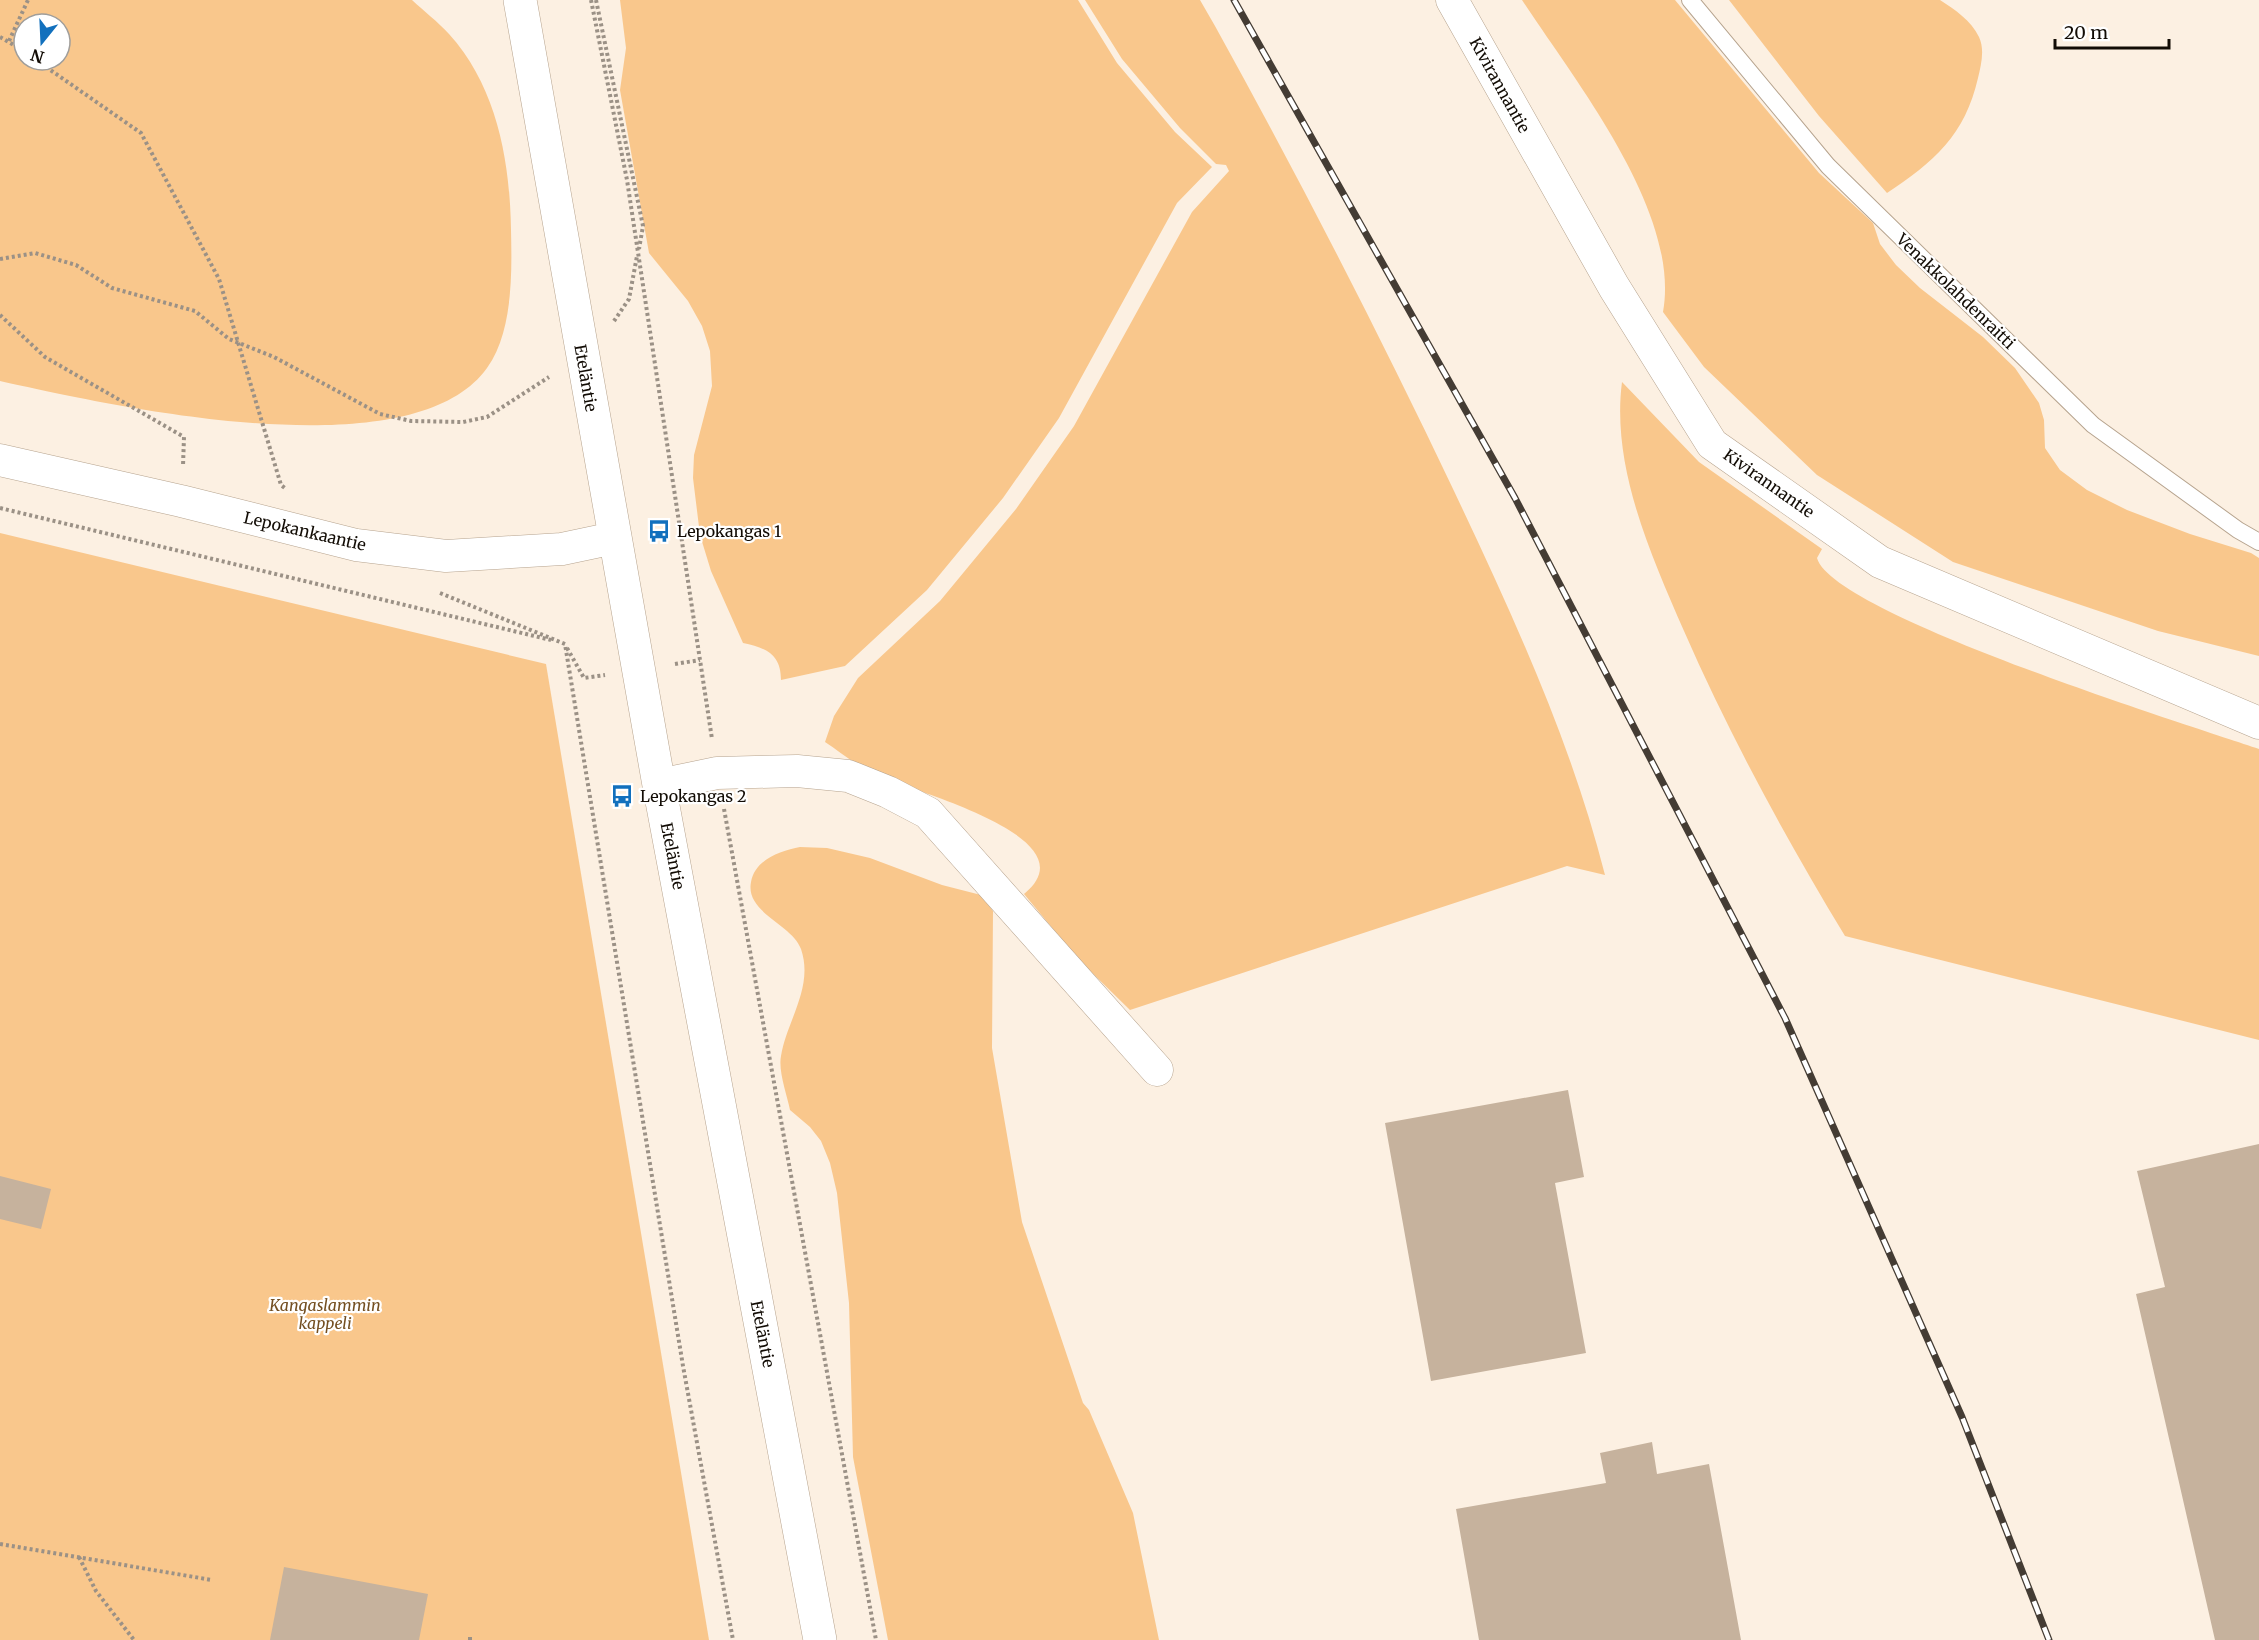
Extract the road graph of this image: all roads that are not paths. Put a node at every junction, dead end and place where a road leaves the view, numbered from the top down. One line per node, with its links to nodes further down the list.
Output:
1 (520, 0): 5 (street, Eteläntie)
2 (1452, 0): 7 (street, Kivirannantie)
3 (1690, 0): 6 (lane, Venakkolahdenraitti)
4 (0, 460): 5 (street, Lepokankaantie)
5 (614, 538): 8 (street, Eteläntie)
6 (2259, 542)
7 (2259, 723)
8 (659, 785): 9 (street); 10 (street, Eteläntie)
9 (1157, 1070)
10 (820, 1640)

